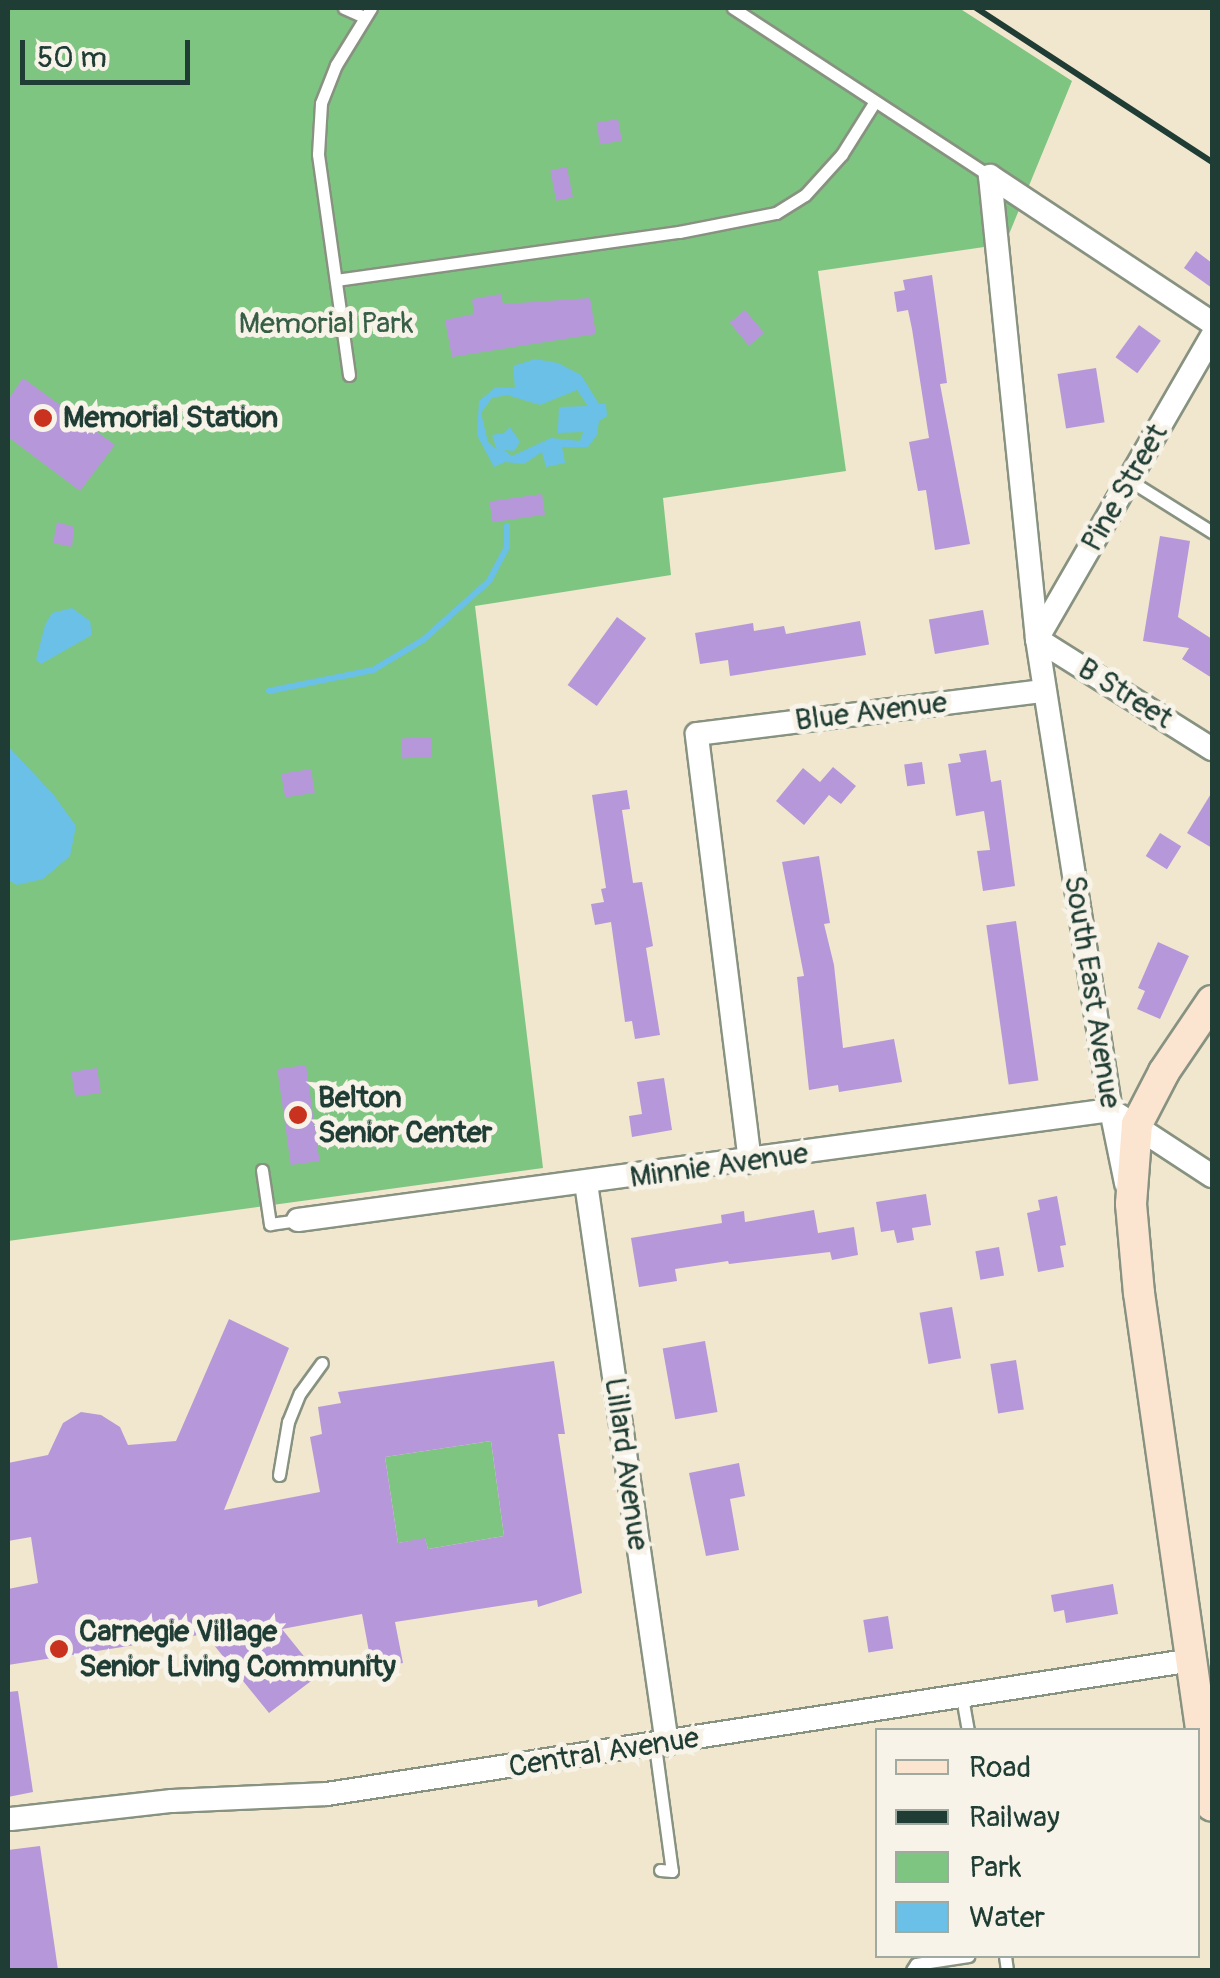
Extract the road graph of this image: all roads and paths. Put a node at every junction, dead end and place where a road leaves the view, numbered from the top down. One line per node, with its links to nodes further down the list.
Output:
1 (344, 8): 3 (lane)
2 (733, 8): 4 (lane)
3 (367, 12): 6 (lane)
4 (874, 104): 5 (lane); 6 (lane)
5 (990, 176): 7 (street); 12 (street, South East Avenue)
6 (336, 280): 9 (lane)
7 (1212, 323)
8 (1212, 336): 10 (street, Pine Street)
9 (350, 374)
10 (1129, 480): 11 (lane); 12 (street, Pine Street)
11 (1212, 532)
12 (1037, 639): 13 (street, South East Avenue); 14 (street, B Street)
13 (1044, 691): 16 (street, South East Avenue); 17 (street, Blue Avenue)
14 (1212, 749)
15 (1212, 1001): 16 (main road)
16 (1124, 1117): 17 (street, Minnie Avenue); 19 (street); 24 (main road)
17 (750, 1162): 20 (street, Minnie Avenue)
18 (262, 1170): 21 (lane)
19 (1212, 1176)
20 (586, 1184): 21 (street, Minnie Avenue); 27 (street, Lillard Avenue)
21 (298, 1220)
22 (322, 1363): 23 (lane)
23 (278, 1476)
24 (1198, 1645): 25 (street, Central Avenue); 28 (main road)
25 (962, 1697): 26 (lane); 27 (street, Central Avenue)
26 (968, 1728)
27 (661, 1745): 29 (street, Central Avenue); 30 (lane)
28 (1206, 1792)
29 (12, 1819)
30 (660, 1870)
31 (955, 1958): 32 (lane)
32 (912, 1970)

